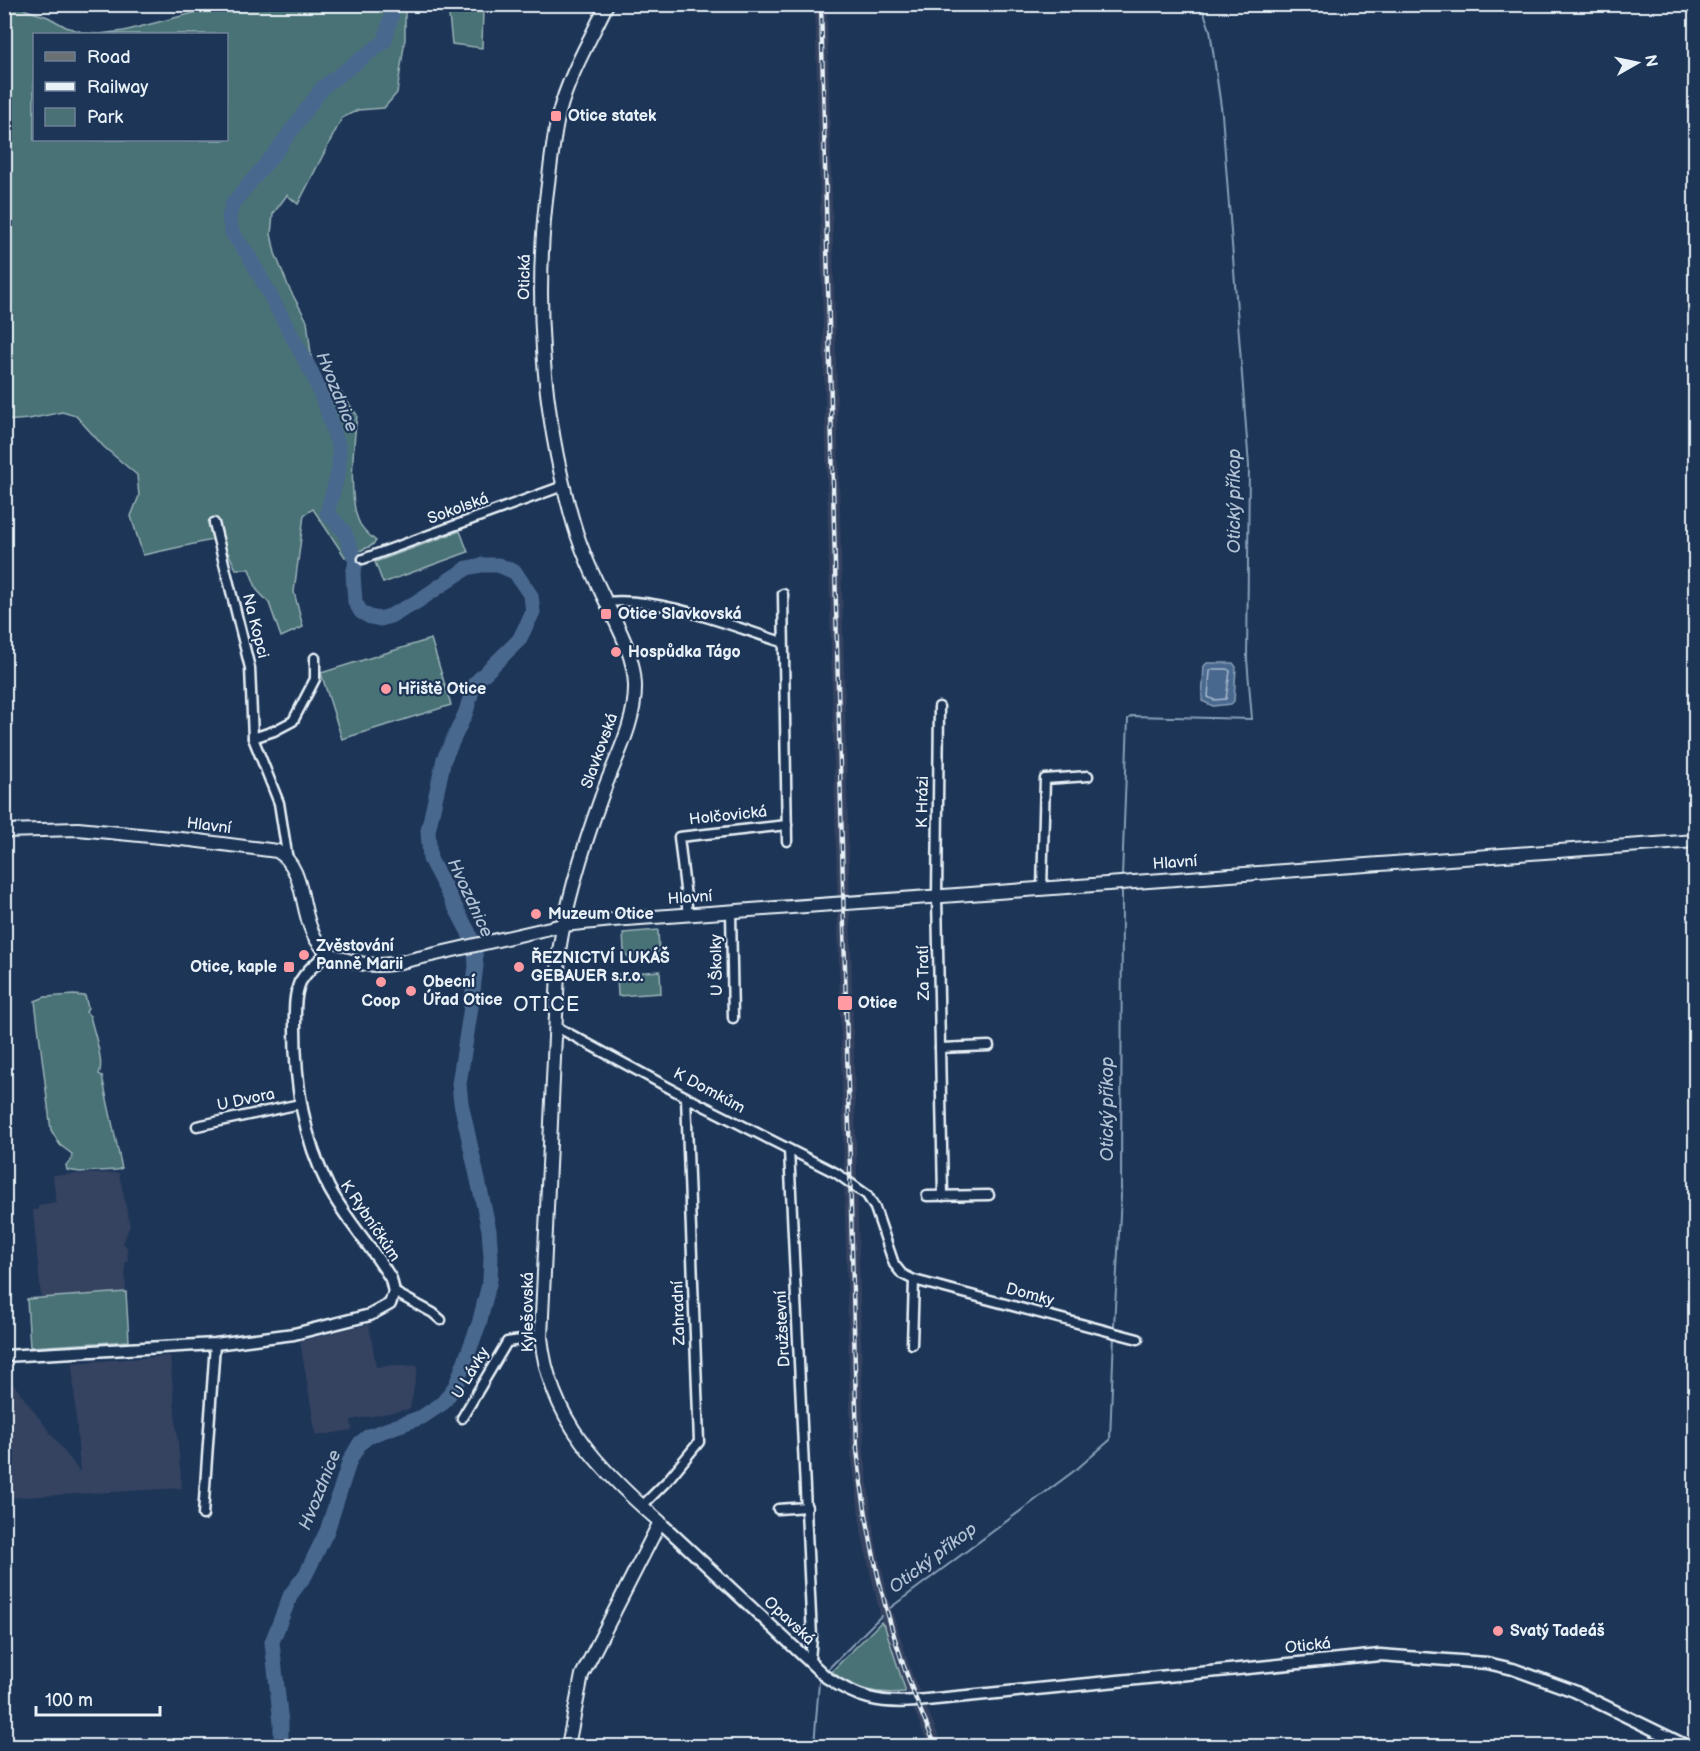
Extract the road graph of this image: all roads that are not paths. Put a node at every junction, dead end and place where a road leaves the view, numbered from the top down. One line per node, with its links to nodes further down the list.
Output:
1 (607, 4): 2 (main road, Otická)
2 (563, 486): 4 (main road, Otická); 5 (street, Sokolská)
3 (214, 523): 11 (street, Na Kopci)
4 (585, 558): 7 (main road, Slavkovská)
5 (363, 559)
6 (783, 594): 8 (street, Holčovická)
7 (606, 603): 8 (street); 22 (main road, Slavkovská)
8 (782, 642): 13 (street, Holčovická)
9 (315, 658): 11 (street)
10 (939, 707): 19 (street, K Hrázi)
11 (253, 738): 17 (street, Na Kopci)
12 (1088, 776): 18 (street)
13 (787, 825): 15 (street, Holčovická); 21 (street, Holčovická)
14 (4, 831): 17 (main road, Hlavní)
15 (787, 841)
16 (1695, 841): 18 (main road, Hlavní)
17 (288, 860): 23 (main road)
18 (1042, 889): 19 (main road, Hlavní)
19 (937, 897): 20 (main road, Hlavní); 27 (street, Za Tratí)
20 (731, 912): 21 (main road, Hlavní); 24 (street, U Školky)
21 (687, 915): 22 (main road, Hlavní)
22 (563, 925): 23 (main road, Hlavní); 25 (main road, Kylešovská)
23 (329, 953): 29 (street, K Rybníčkům)
24 (733, 1018)
25 (555, 1026): 28 (street, K Domkům); 39 (main road, Kylešovská)
26 (989, 1047): 27 (street)
27 (940, 1048): 35 (street, Za Tratí)
28 (686, 1096): 31 (street, K Domkům); 45 (street, Zahradní)
29 (300, 1104): 30 (street, U Dvora); 37 (street, K Rybníčkům)
30 (197, 1126)
31 (789, 1150): 32 (street, K Domkům); 46 (street, Družstevní)
32 (849, 1183): 36 (street, Domky)
33 (989, 1195): 35 (street)
34 (927, 1196): 35 (street)
35 (943, 1196)
36 (914, 1280): 40 (street, Domky); 42 (street)
37 (394, 1292): 38 (street); 41 (street)
38 (441, 1320)
39 (541, 1337): 44 (street, U Lávky); 45 (main road, Kylešovská)
40 (1138, 1339)
41 (215, 1344): 43 (street); 48 (street)
42 (912, 1344)
43 (4, 1356)
44 (462, 1418)
45 (642, 1506): 49 (main road, Kylešovská)
46 (807, 1508): 47 (street); 50 (street, Družstevní)
47 (778, 1509)
48 (203, 1515)
49 (660, 1522): 50 (street, Opavská); 52 (main road)
50 (810, 1660): 51 (street, Opavská)
51 (916, 1701): 53 (street, Otická)
52 (568, 1746)
53 (1687, 1746)

